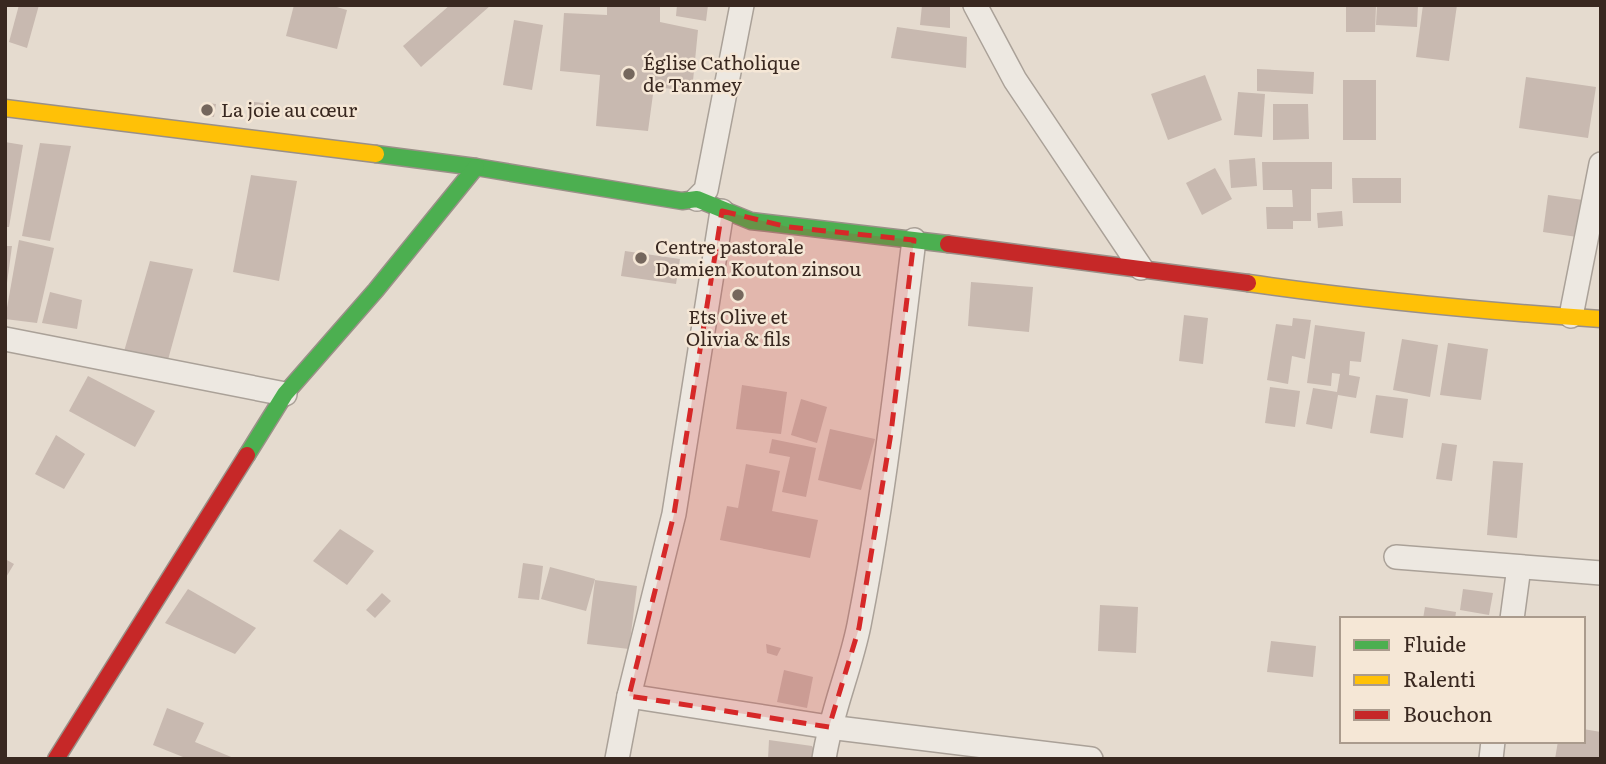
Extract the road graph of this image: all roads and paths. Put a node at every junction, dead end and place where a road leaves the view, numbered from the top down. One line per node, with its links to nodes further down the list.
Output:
1 (742, 5): 6 (street)
2 (975, 5): 9 (street)
3 (5, 108): 5 (street)
4 (1601, 163): 10 (street)
5 (476, 167): 6 (street); 13 (street)
6 (697, 199): 7 (street)
7 (722, 211): 8 (street); 18 (street)
8 (914, 240): 9 (street); 19 (street)
9 (1141, 268): 10 (street)
10 (1571, 316): 11 (street)
11 (1601, 319)
12 (5, 339): 13 (street)
13 (285, 394): 20 (street)
14 (1396, 558): 15 (street)
15 (1519, 567): 16 (street); 17 (street)
16 (1601, 573)
17 (1512, 617)
18 (629, 696): 19 (street); 21 (street)
19 (829, 727): 22 (street); 23 (street)
20 (56, 759)
21 (617, 759)
22 (824, 759)
23 (1091, 759)

